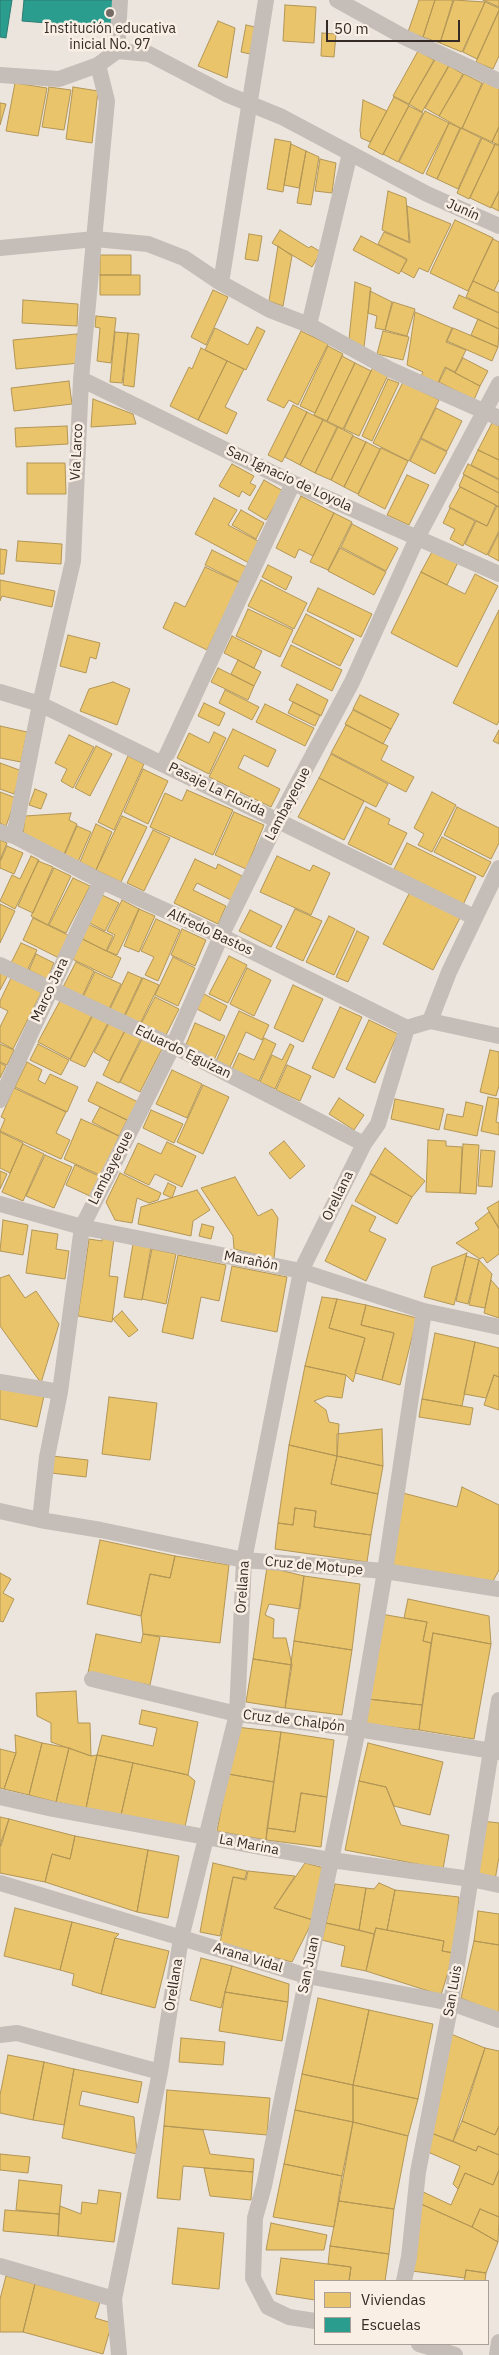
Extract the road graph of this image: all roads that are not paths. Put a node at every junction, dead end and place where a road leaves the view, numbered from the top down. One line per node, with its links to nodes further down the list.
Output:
1 (120, 0): 4 (street)
2 (266, 0): 8 (street)
3 (338, 0): 7 (street)
4 (117, 51): 5 (street); 8 (street, Junín)
5 (98, 65): 6 (street); 11 (street, Vía Larco)
6 (0, 75)
7 (499, 81)
8 (250, 104): 9 (street, Junín); 13 (street)
9 (350, 153): 10 (street, Junín); 14 (street)
10 (499, 226)
11 (95, 239): 12 (street); 13 (street); 15 (street, Vía Larco)
12 (0, 248)
13 (221, 283): 14 (street)
14 (309, 325): 17 (street)
15 (81, 379): 18 (street, San Ignacio de Loyola); 22 (street, Vía Larco)
16 (499, 384): 17 (street, Lambayeque)
17 (492, 415): 19 (street, Lambayeque)
18 (293, 483): 19 (street, San Ignacio de Loyola); 23 (street)
19 (417, 538): 20 (street, San Ignacio de Loyola); 24 (street, Lambayeque)
20 (499, 574)
21 (0, 692): 22 (street, Pasaje La Florida)
22 (40, 704): 23 (street, Pasaje La Florida); 25 (street, Vía Larco)
23 (163, 763): 24 (street, Pasaje La Florida)
24 (278, 820): 28 (street, Pasaje La Florida); 29 (street, Lambayeque)
25 (7, 834): 27 (street, Alfredo Bastos)
26 (499, 868): 28 (street)
27 (101, 881): 29 (street, Alfredo Bastos); 31 (street, Marco Jara)
28 (474, 917): 32 (street)
29 (221, 936): 33 (street, Alfredo Bastos); 35 (street, Lambayeque)
30 (0, 965): 31 (street, Eduardo Eguizan)
31 (50, 988): 35 (street, Eduardo Eguizan); 36 (street, Marco Jara)
32 (430, 1021): 33 (street); 34 (street)
33 (407, 1028): 37 (street, Orellana)
34 (499, 1036)
35 (173, 1046): 37 (street, Eduardo Eguizan); 39 (street, Lambayeque)
36 (1, 1094)
37 (364, 1144): 40 (street, Orellana)
38 (0, 1204): 39 (street, Marañón)
39 (82, 1227): 40 (street, Marañón); 44 (street, Lambayeque)
40 (301, 1271): 41 (street, Marañón); 47 (street, Orellana)
41 (424, 1311): 42 (street, Marañón); 48 (street, San Juan)
42 (499, 1327)
43 (0, 1382): 44 (street)
44 (60, 1392): 46 (street, Lambayeque)
45 (0, 1511): 46 (street, Cruz de Motupe)
46 (40, 1520): 47 (street, Cruz de Motupe)
47 (244, 1560): 48 (street, Cruz de Motupe); 52 (street, Orellana)
48 (386, 1572): 49 (street, Cruz de Motupe); 53 (street, San Juan)
49 (499, 1589)
50 (92, 1679): 52 (street, Cruz de Chalpón)
51 (499, 1700): 54 (street, San Luis)
52 (237, 1714): 53 (street, Cruz de Chalpón); 56 (street, Orellana)
53 (358, 1729): 54 (street, Cruz de Chalpón); 57 (street, San Juan)
54 (494, 1751): 58 (street, San Luis)
55 (0, 1797): 56 (street, La Marina)
56 (206, 1837): 57 (street, La Marina); 61 (street, Orellana)
57 (331, 1860): 58 (street, La Marina); 62 (street, San Juan)
58 (471, 1879): 60 (street, La Marina); 63 (street, San Luis)
59 (0, 1883): 61 (street, Arana Vidal)
60 (499, 1885)
61 (181, 1938): 62 (street, Arana Vidal); 66 (street, Orellana)
62 (307, 1976): 63 (street, Arana Vidal); 70 (street, San Juan)
63 (451, 2002): 64 (street, Arana Vidal); 68 (street, San Luis)
64 (499, 2020)
65 (0, 2036): 66 (street)
66 (160, 2072): 69 (street, Orellana)
67 (0, 2266): 69 (street)
68 (404, 2280)
69 (114, 2299): 73 (street, Orellana)
70 (314, 2321)
71 (499, 2342): 75 (street)
72 (422, 2345): 74 (street)
73 (119, 2355)
74 (455, 2355)
75 (497, 2355)

